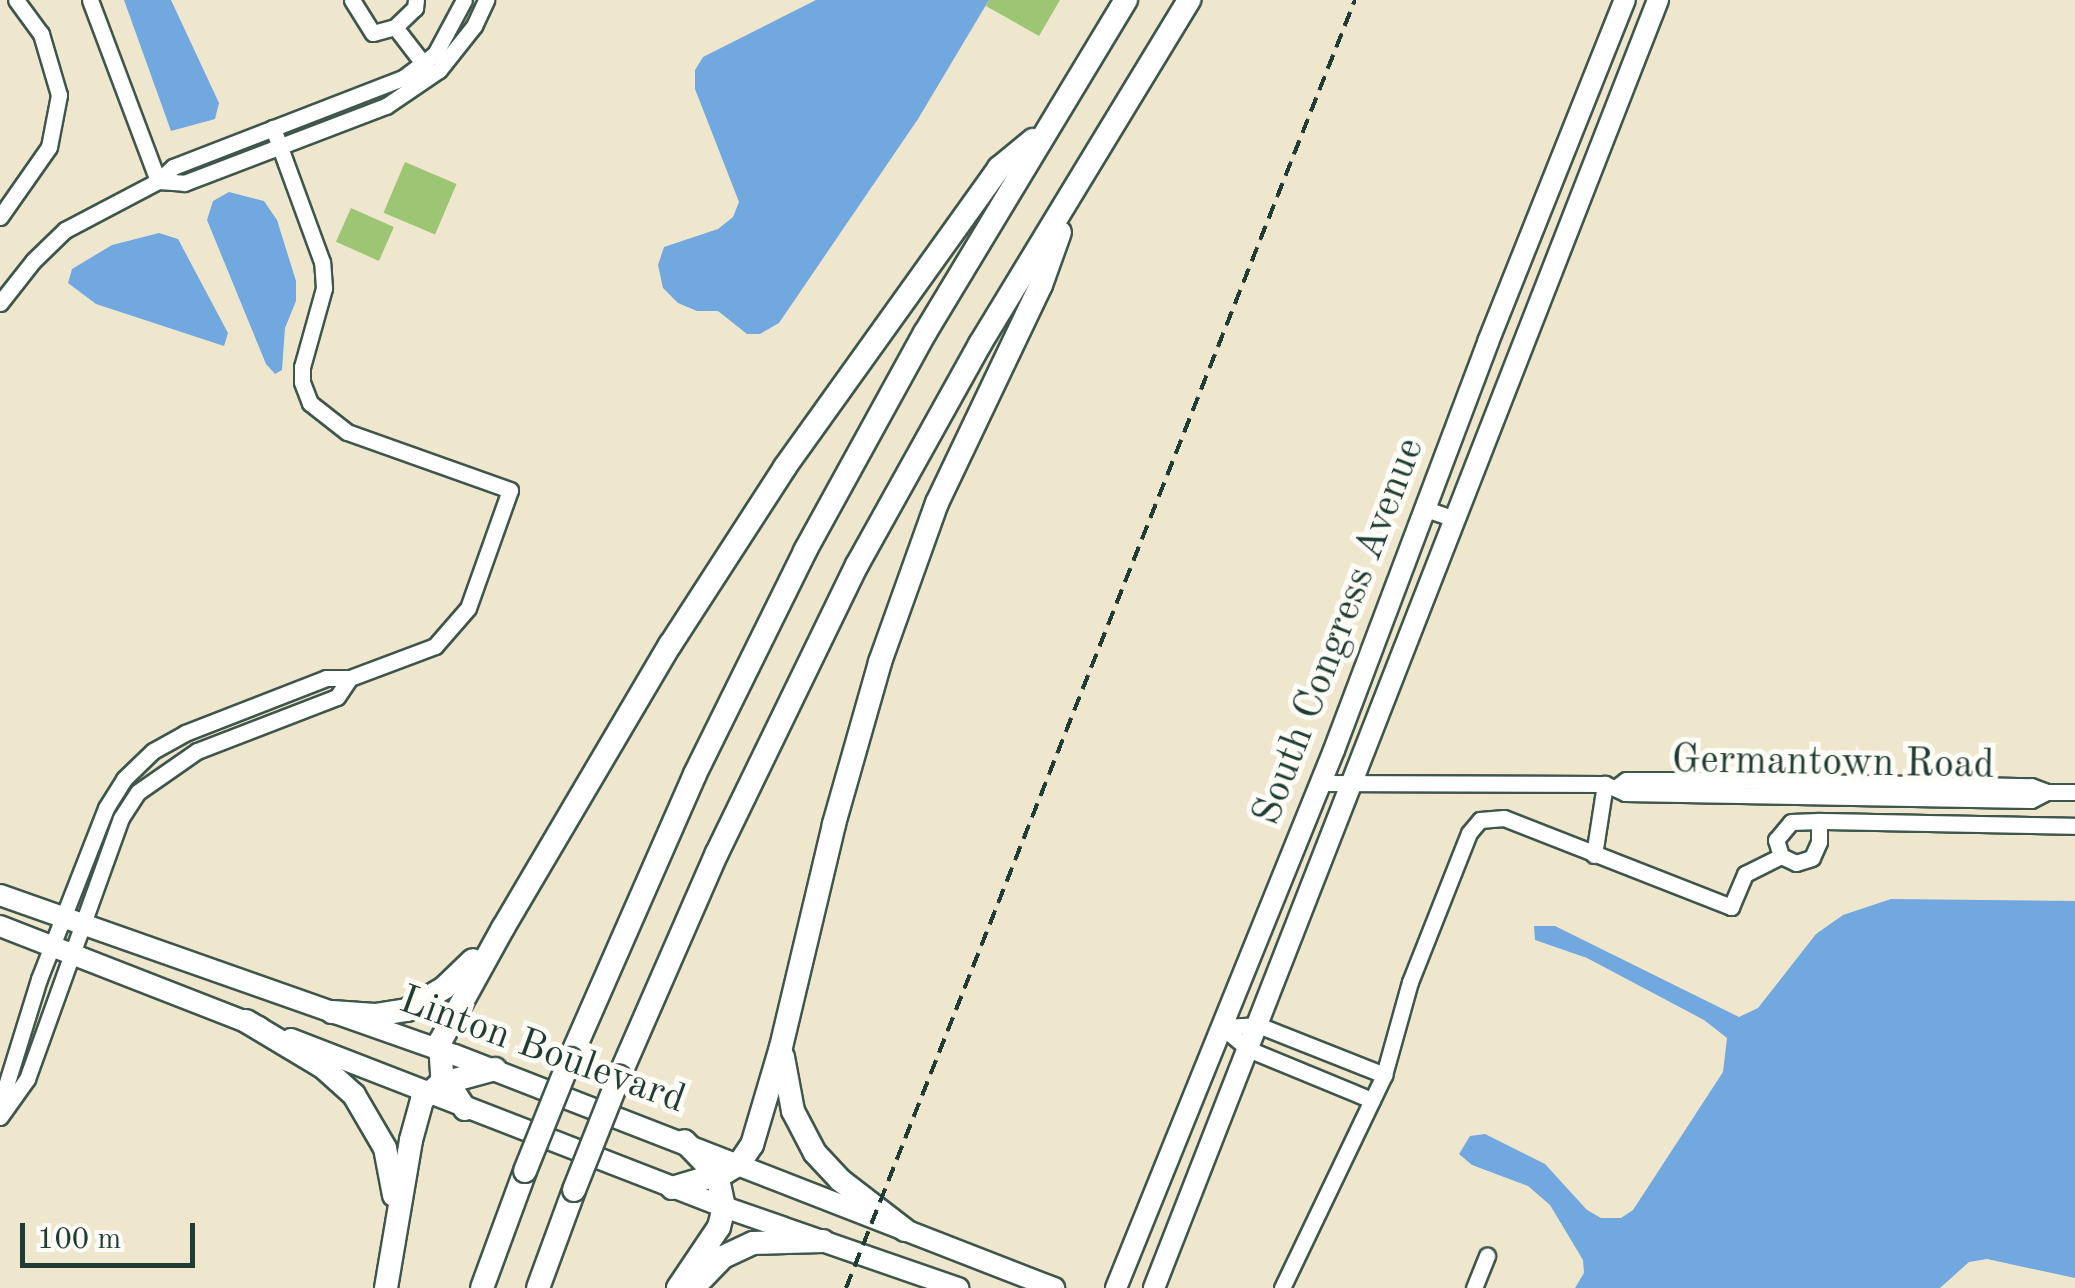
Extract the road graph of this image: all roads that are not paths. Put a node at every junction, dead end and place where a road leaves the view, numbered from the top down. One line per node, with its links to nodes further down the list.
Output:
1 (16, 0): 18 (street)
2 (90, 0): 17 (street)
3 (352, 0): 11 (street)
4 (416, 0): 11 (street)
5 (464, 0): 12 (street)
6 (486, 0): 12 (street)
7 (1126, 0): 14 (highway)
8 (1189, 0): 16 (highway)
9 (1625, 0): 20 (main road, South Congress Avenue)
10 (1658, 0): 21 (main road, South Congress Avenue)
11 (395, 26): 12 (street)
12 (427, 69): 13 (street); 15 (street)
13 (273, 128): 15 (street); 17 (street)
14 (1048, 129): 38 (highway); 64 (highway, bridge)
15 (280, 147): 17 (street); 36 (street)
16 (1080, 178): 44 (highway); 65 (highway, bridge)
17 (158, 180): 19 (street)
18 (0, 217)
19 (0, 304)
20 (1426, 509): 21 (street); 23 (main road, South Congress Avenue)
21 (1452, 518): 24 (main road, South Congress Avenue)
22 (1709, 780): 25 (street, Germantown Road); 26 (street, Germantown Road); 29 (street)
23 (1321, 783): 24 (street, Germantown Road); 43 (main road, South Congress Avenue)
24 (1353, 783): 25 (street, Germantown Road); 42 (main road, South Congress Avenue)
25 (1612, 786): 29 (street, Germantown Road); 33 (street)
26 (2009, 786): 27 (street, Germantown Road); 30 (street)
27 (2047, 792): 28 (street, Germantown Road); 30 (street, Germantown Road)
28 (2075, 792)
29 (1656, 793): 30 (street, Germantown Road)
30 (1892, 798)
31 (1819, 821): 32 (street); 34 (street); 34 (street)
32 (2075, 826)
33 (1594, 855): 34 (street); 48 (street)
34 (1781, 856)
35 (0, 895): 36 (main road, Linton Boulevard)
36 (73, 921): 39 (street); 40 (main road, Linton Boulevard)
37 (0, 926): 39 (main road, Linton Boulevard)
38 (503, 928): 40 (highway); 45 (highway)
39 (63, 949): 41 (main road, Linton Boulevard); 51 (street); 53 (street)
40 (332, 1012): 45 (main road, Linton Boulevard)
41 (246, 1021): 49 (main road, Linton Boulevard); 59 (highway)
42 (1258, 1025): 43 (street); 46 (main road, South Congress Avenue); 48 (street)
43 (1222, 1027): 46 (street); 70 (main road, South Congress Avenue)
44 (782, 1048): 55 (highway); 60 (highway)
45 (439, 1049): 47 (main road, Linton Boulevard); 49 (highway)
46 (1248, 1049): 50 (street); 71 (main road, South Congress Avenue)
47 (495, 1070): 49 (highway); 54 (main road, Linton Boulevard)
48 (1384, 1075): 50 (street)
49 (437, 1088): 52 (highway); 59 (highway)
50 (1372, 1100): 72 (street)
51 (0, 1105)
52 (465, 1109): 57 (main road, Linton Boulevard)
53 (0, 1117)
54 (684, 1141): 55 (main road, Linton Boulevard); 56 (highway)
55 (740, 1164): 56 (highway); 60 (main road, Linton Boulevard)
56 (717, 1176): 57 (highway); 58 (highway)
57 (672, 1188): 58 (main road, Linton Boulevard)
58 (724, 1207): 61 (main road, Linton Boulevard); 66 (highway)
59 (397, 1222): 63 (highway)
60 (905, 1230): 69 (main road, Linton Boulevard)
61 (823, 1241): 67 (highway); 68 (main road, Linton Boulevard)
62 (1487, 1256): 73 (street)
63 (386, 1288)
64 (482, 1288)
65 (538, 1288)
66 (678, 1288)
67 (694, 1288)
68 (958, 1288)
69 (1054, 1288)
70 (1116, 1288)
71 (1154, 1288)
72 (1282, 1288)
73 (1474, 1288)

